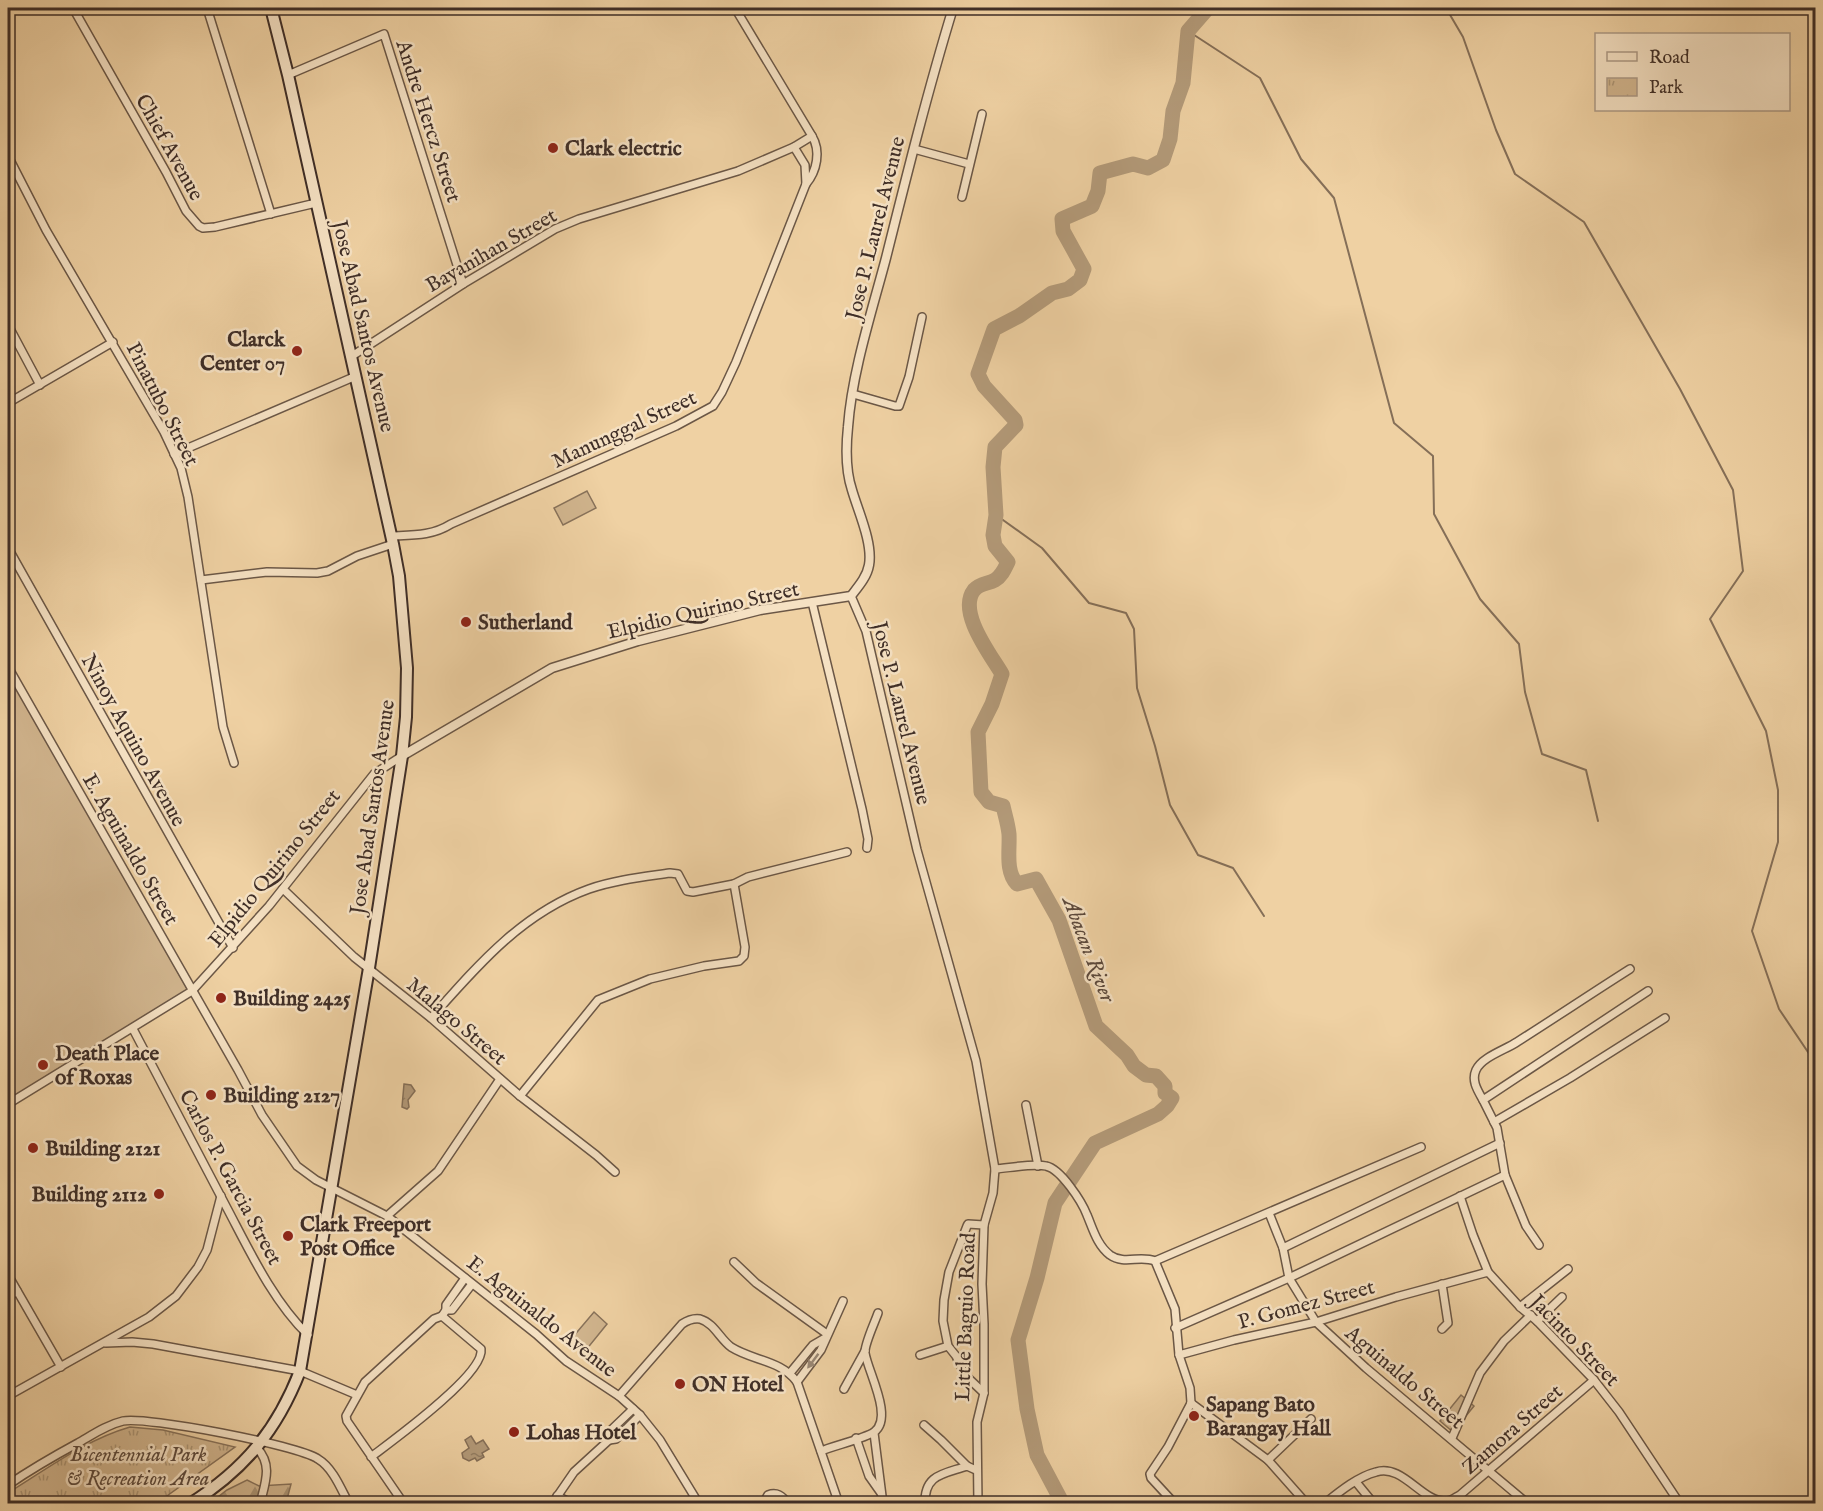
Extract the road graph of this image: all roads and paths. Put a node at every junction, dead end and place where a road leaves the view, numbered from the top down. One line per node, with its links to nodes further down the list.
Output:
1 (73, 8): 18 (street, Chief Avenue)
2 (207, 8): 18 (street)
3 (271, 8): 6 (main road, Jose Abad Santos Avenue)
4 (735, 8): 8 (street)
5 (953, 8): 10 (street, Jose P. Laurel Avenue)
6 (288, 75): 17 (main road, Jose Abad Santos Avenue); 19 (street, Andre Hercz Street)
7 (982, 114): 13 (street)
8 (812, 136): 9 (street, Bayanihan Street); 12 (street)
9 (794, 147): 14 (street, Manunggal Street); 19 (street, Bayanihan Street)
10 (914, 149): 13 (street); 26 (street, Jose P. Laurel Avenue)
11 (8, 156): 22 (street, Pinatubo Street)
12 (817, 159): 14 (street); 15 (street, Manunggal Street)
13 (969, 164): 16 (street)
14 (805, 165): 15 (street, Manunggal Street)
15 (806, 184): 29 (street, Manunggal Street)
16 (962, 197)
17 (316, 203): 18 (street, Chief Avenue); 23 (main road, Jose Abad Santos Avenue)
18 (271, 214)
19 (463, 284): 23 (street, Bayanihan Street)
20 (922, 317): 26 (street)
21 (8, 325): 25 (street)
22 (113, 342): 25 (street); 28 (street, Pinatubo Street)
23 (352, 356): 24 (main road, Jose Abad Santos Avenue)
24 (356, 376): 28 (street); 29 (main road, Jose Abad Santos Avenue)
25 (40, 385): 27 (street)
26 (853, 394): 32 (street, Jose P. Laurel Avenue)
27 (8, 403)
28 (174, 454): 31 (street, Pinatubo Street)
29 (392, 540): 31 (street, Manunggal Street); 35 (main road, Jose Abad Santos Avenue)
30 (8, 548): 41 (street, Ninoy Aquino Avenue)
31 (201, 580): 36 (street, Pinatubo Street)
32 (851, 596): 33 (street, Elpidio Quirino Street); 58 (street, Jose P. Laurel Avenue)
33 (812, 602): 35 (street, Elpidio Quirino Street); 37 (street)
34 (8, 667): 44 (street, E. Aguinaldo Street)
35 (402, 756): 40 (street, Elpidio Quirino Street); 42 (main road, Jose Abad Santos Avenue)
36 (234, 763)
37 (867, 848)
38 (847, 852): 39 (street)
39 (734, 884): 46 (street); 50 (street)
40 (283, 889): 41 (street, Elpidio Quirino Street); 42 (street, Malago Street)
41 (233, 948): 44 (street, Elpidio Quirino Street)
42 (369, 968): 46 (street, Malago Street); 61 (main road, Jose Abad Santos Avenue)
43 (1629, 969): 51 (street)
44 (192, 991): 48 (street, Elpidio Quirino Street); 61 (street, E. Aguinaldo Street)
45 (1648, 991): 51 (street)
46 (431, 1018): 49 (street, Malago Street)
47 (1665, 1018): 54 (street)
48 (133, 1029): 52 (street, Elpidio Quirino Street); 62 (street, Carlos P. Garcia Street)
49 (500, 1079): 50 (street, Malago Street); 65 (street)
50 (520, 1096): 59 (street, Malago Street)
51 (1483, 1100): 54 (street)
52 (8, 1104)
53 (1026, 1105): 57 (street)
54 (1494, 1122): 55 (street)
55 (1500, 1143): 60 (street); 68 (street)
56 (1421, 1147): 64 (street)
57 (1038, 1166): 58 (street); 69 (street)
58 (995, 1169): 66 (street, Little Baguio Road)
59 (615, 1172)
60 (1504, 1175): 63 (street); 67 (street)
61 (333, 1188): 65 (street, E. Aguinaldo Avenue); 90 (main road, Jose Abad Santos Avenue)
62 (221, 1196): 90 (street, Carlos P. Garcia Street); 92 (street)
63 (1460, 1196): 72 (street); 75 (street)
64 (1269, 1213): 68 (street, Aguinaldo Street); 69 (street)
65 (387, 1216): 74 (street, E. Aguinaldo Avenue)
66 (984, 1225): 93 (street); 103 (street, Little Baguio Road)
67 (1539, 1245)
68 (1283, 1248): 75 (street, Aguinaldo Street)
69 (1155, 1261): 88 (street)
70 (734, 1262): 91 (street)
71 (1568, 1269): 82 (street)
72 (1488, 1272): 77 (street); 82 (street, Jacinto Street)
73 (8, 1275): 78 (street)
74 (465, 1278): 76 (street, E. Aguinaldo Avenue); 83 (street)
75 (1290, 1278): 87 (street, Aguinaldo Street); 88 (street)
76 (472, 1284): 83 (street); 106 (street, E. Aguinaldo Avenue)
77 (1442, 1284): 87 (street, P. Gomez Street); 89 (street)
78 (17, 1291): 79 (street); 97 (street)
79 (8, 1297)
80 (1562, 1298): 86 (street)
81 (843, 1301): 91 (street)
82 (1520, 1307): 85 (street, Jacinto Street)
83 (444, 1313): 104 (street); 118 (street)
84 (878, 1313): 94 (street)
85 (1530, 1316): 86 (street, Jacinto Street); 114 (street)
86 (1537, 1321): 100 (street, Jacinto Street)
87 (1316, 1322): 96 (street, P. Gomez Street); 114 (street, Aguinaldo Street)
88 (1176, 1328): 96 (street)
89 (1442, 1329)
90 (308, 1335): 98 (main road, Jose Abad Santos Avenue)
91 (826, 1336): 99 (street); 101 (street, one-way to 101)
92 (104, 1343): 97 (street); 98 (street)
93 (948, 1346): 95 (street); 103 (street)
94 (865, 1351): 102 (street); 112 (street)
95 (920, 1355)
96 (1179, 1355): 107 (street)
97 (62, 1367): 105 (street)
98 (300, 1371): 104 (street); 116 (main road, Jose Abad Santos Avenue)
99 (790, 1372): 101 (street); 106 (street)
100 (1594, 1380): 122 (street, Zamora Street); 145 (street, Jacinto Street)
101 (797, 1382): 117 (street)
102 (844, 1389)
103 (984, 1393): 121 (street, Little Baguio Road)
104 (357, 1395): 118 (street)
105 (8, 1396)
106 (619, 1396): 108 (street, E. Aguinaldo Avenue)
107 (1191, 1403): 119 (street); 140 (street)
108 (633, 1409): 109 (street, E. Aguinaldo Avenue); 115 (street)
109 (640, 1415): 115 (street); 133 (street, E. Aguinaldo Avenue)
110 (1311, 1419): 119 (street)
111 (924, 1425): 120 (street)
112 (874, 1433): 113 (street); 125 (street)
113 (856, 1438): 117 (street); 125 (street)
114 (1452, 1438): 122 (street, Aguinaldo Street)
115 (609, 1440): 126 (street)
116 (259, 1445): 124 (street); 127 (main road, Jose Abad Santos Avenue); 128 (street); 129 (street)
117 (821, 1451): 136 (street)
118 (370, 1457): 130 (street)
119 (1268, 1460): 141 (street)
120 (967, 1466): 121 (street); 138 (street)
121 (976, 1470): 139 (street, Little Baguio Road)
122 (1490, 1471): 123 (street, Zamora Street); 144 (street, Aguinaldo Street)
123 (1356, 1482): 142 (street, Zamora Street); 143 (street)
124 (8, 1485)
125 (881, 1493): 137 (street)
126 (557, 1496): 131 (street); 132 (street)
127 (190, 1503)
128 (260, 1503)
129 (349, 1503)
130 (404, 1503)
131 (552, 1503)
132 (573, 1503)
133 (699, 1503)
134 (763, 1503): 135 (street)
135 (787, 1503)
136 (839, 1503)
137 (883, 1503)
138 (925, 1503)
139 (978, 1503)
140 (1175, 1503)
141 (1307, 1503)
142 (1324, 1503)
143 (1374, 1503)
144 (1528, 1503)
145 (1680, 1503)

